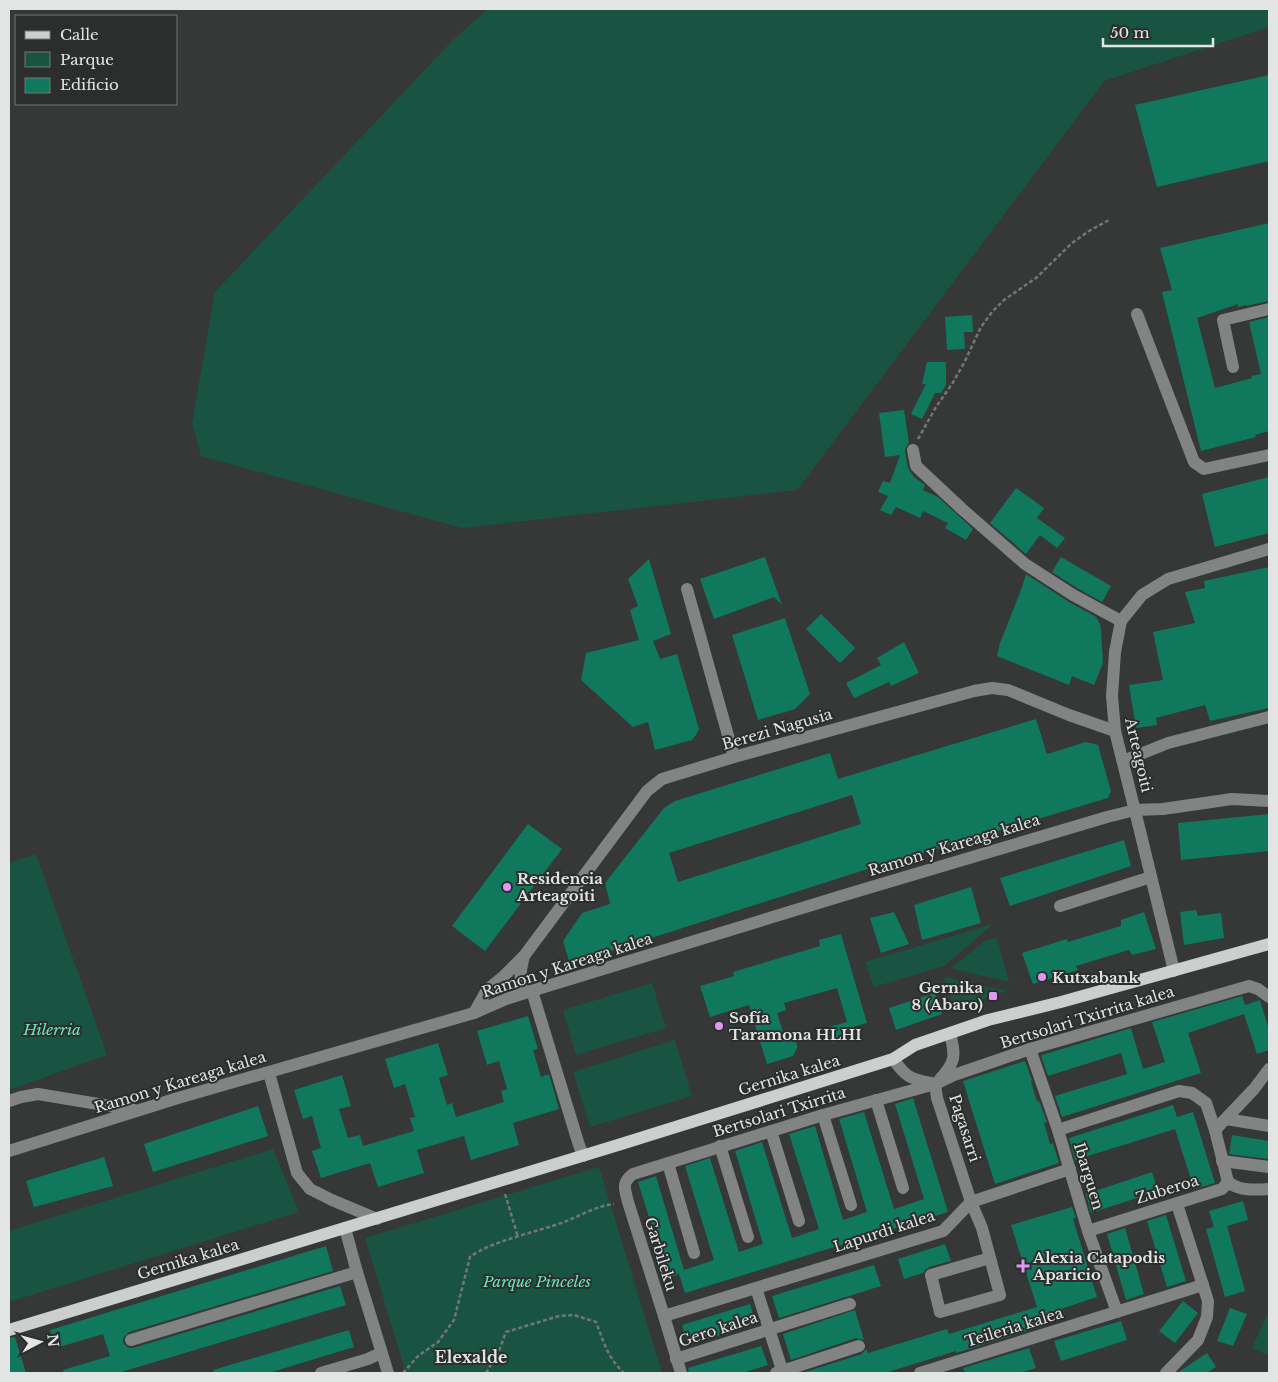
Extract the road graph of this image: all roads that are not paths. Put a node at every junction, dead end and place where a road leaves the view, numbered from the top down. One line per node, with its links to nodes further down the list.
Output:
1 (1269, 309): 3 (street)
2 (1136, 314): 5 (street)
3 (1233, 367)
4 (913, 450): 8 (street)
5 (1269, 455)
6 (1269, 548): 8 (street, Arteagoiti)
7 (687, 589): 11 (street)
8 (1121, 622): 10 (street, Arteagoiti)
9 (1269, 717): 12 (street)
10 (1115, 731): 11 (street, Berezi Nagusia); 12 (street, Arteagoiti)
11 (734, 757): 18 (street, Berezi Nagusia)
12 (1122, 761): 14 (street, Arteagoiti)
13 (1269, 801): 14 (street, Ramon y Kareaga kalea)
14 (1135, 810): 15 (street, Arteagoiti); 21 (street, Ramon y Kareaga kalea)
15 (1151, 877): 16 (street); 19 (street, Arteagoiti)
16 (1060, 906)
17 (1269, 944): 19 (main road, Gernika kalea)
18 (524, 956): 20 (street, Berezi Nagusia); 21 (street)
19 (1174, 971): 25 (main road, Gernika kalea)
20 (503, 977): 23 (street); 24 (street, Berezi Nagusia)
21 (532, 991): 23 (street, Ramon y Kareaga kalea); 44 (street)
22 (1269, 997): 26 (street, Bertsolari Txirrita kalea)
23 (506, 999): 24 (street, Ramon y Kareaga kalea)
24 (474, 1013): 29 (street, Ramon y Kareaga kalea)
25 (950, 1032): 27 (main road, Gernika kalea); 30 (street)
26 (1030, 1050): 30 (street, Bertsolari Txirrita kalea); 39 (street, Ibarguen)
27 (893, 1059): 30 (street, Pagasarri); 44 (main road, Gernika kalea)
28 (1269, 1068): 31 (street)
29 (269, 1073): 35 (street, Ramon y Kareaga kalea); 56 (street)
30 (935, 1084): 33 (street, Bertsolari Txirrita); 53 (street, Pagasarri)
31 (1255, 1087): 32 (street); 37 (street)
32 (1269, 1089)
33 (876, 1100): 36 (street, Bertsolari Txirrita); 51 (street)
34 (9, 1101): 35 (street)
35 (138, 1111): 43 (street, Ramon y Kareaga kalea)
36 (823, 1115): 41 (street, Bertsolari Txirrita); 55 (street)
37 (1226, 1119): 38 (street); 40 (street)
38 (1269, 1126)
39 (1058, 1130): 40 (street); 48 (street, Ibarguen)
40 (1215, 1130): 45 (street)
41 (771, 1131): 42 (street, Bertsolari Txirrita); 57 (street)
42 (720, 1146): 46 (street, Bertsolari Txirrita); 60 (street)
43 (9, 1151)
44 (583, 1156): 56 (main road, Gernika kalea)
45 (1222, 1158): 47 (street); 50 (street)
46 (668, 1163): 49 (street, Bertsolari Txirrita); 61 (street)
47 (1269, 1168)
48 (1070, 1169): 53 (street, Lapurdi kalea); 59 (street, Ibarguen)
49 (633, 1174): 68 (street, Garbileku)
50 (1228, 1182): 52 (street); 54 (street, Zuberoa)
51 (903, 1188)
52 (1269, 1189)
53 (971, 1202): 62 (street, Pagasarri); 65 (street, Lapurdi kalea)
54 (1177, 1204): 59 (street, Zuberoa); 64 (street)
55 (851, 1206)
56 (377, 1218): 58 (main road, Gernika kalea)
57 (799, 1221)
58 (345, 1228): 63 (street); 69 (main road, Gernika kalea)
59 (1088, 1230): 67 (street, Ibarguen)
60 (748, 1237)
61 (694, 1253)
62 (990, 1258): 62 (street, Pagasarri)
63 (357, 1272): 71 (street); 73 (street)
64 (1203, 1285): 67 (street, Teileria kalea); 80 (street)
65 (756, 1288): 68 (street, Lapurdi kalea); 70 (street)
66 (850, 1304): 70 (street)
67 (1117, 1312): 79 (street, Teileria kalea)
68 (664, 1316): 74 (street, Garbileku)
69 (9, 1330)
70 (769, 1330): 74 (street, Gero kalea); 75 (street)
71 (131, 1340)
72 (859, 1346): 75 (street)
73 (381, 1354): 76 (street); 77 (street)
74 (676, 1359): 78 (street, Garbileku)
75 (780, 1372)
76 (321, 1373)
77 (388, 1373)
78 (680, 1373)
79 (920, 1373)
80 (1166, 1373)

